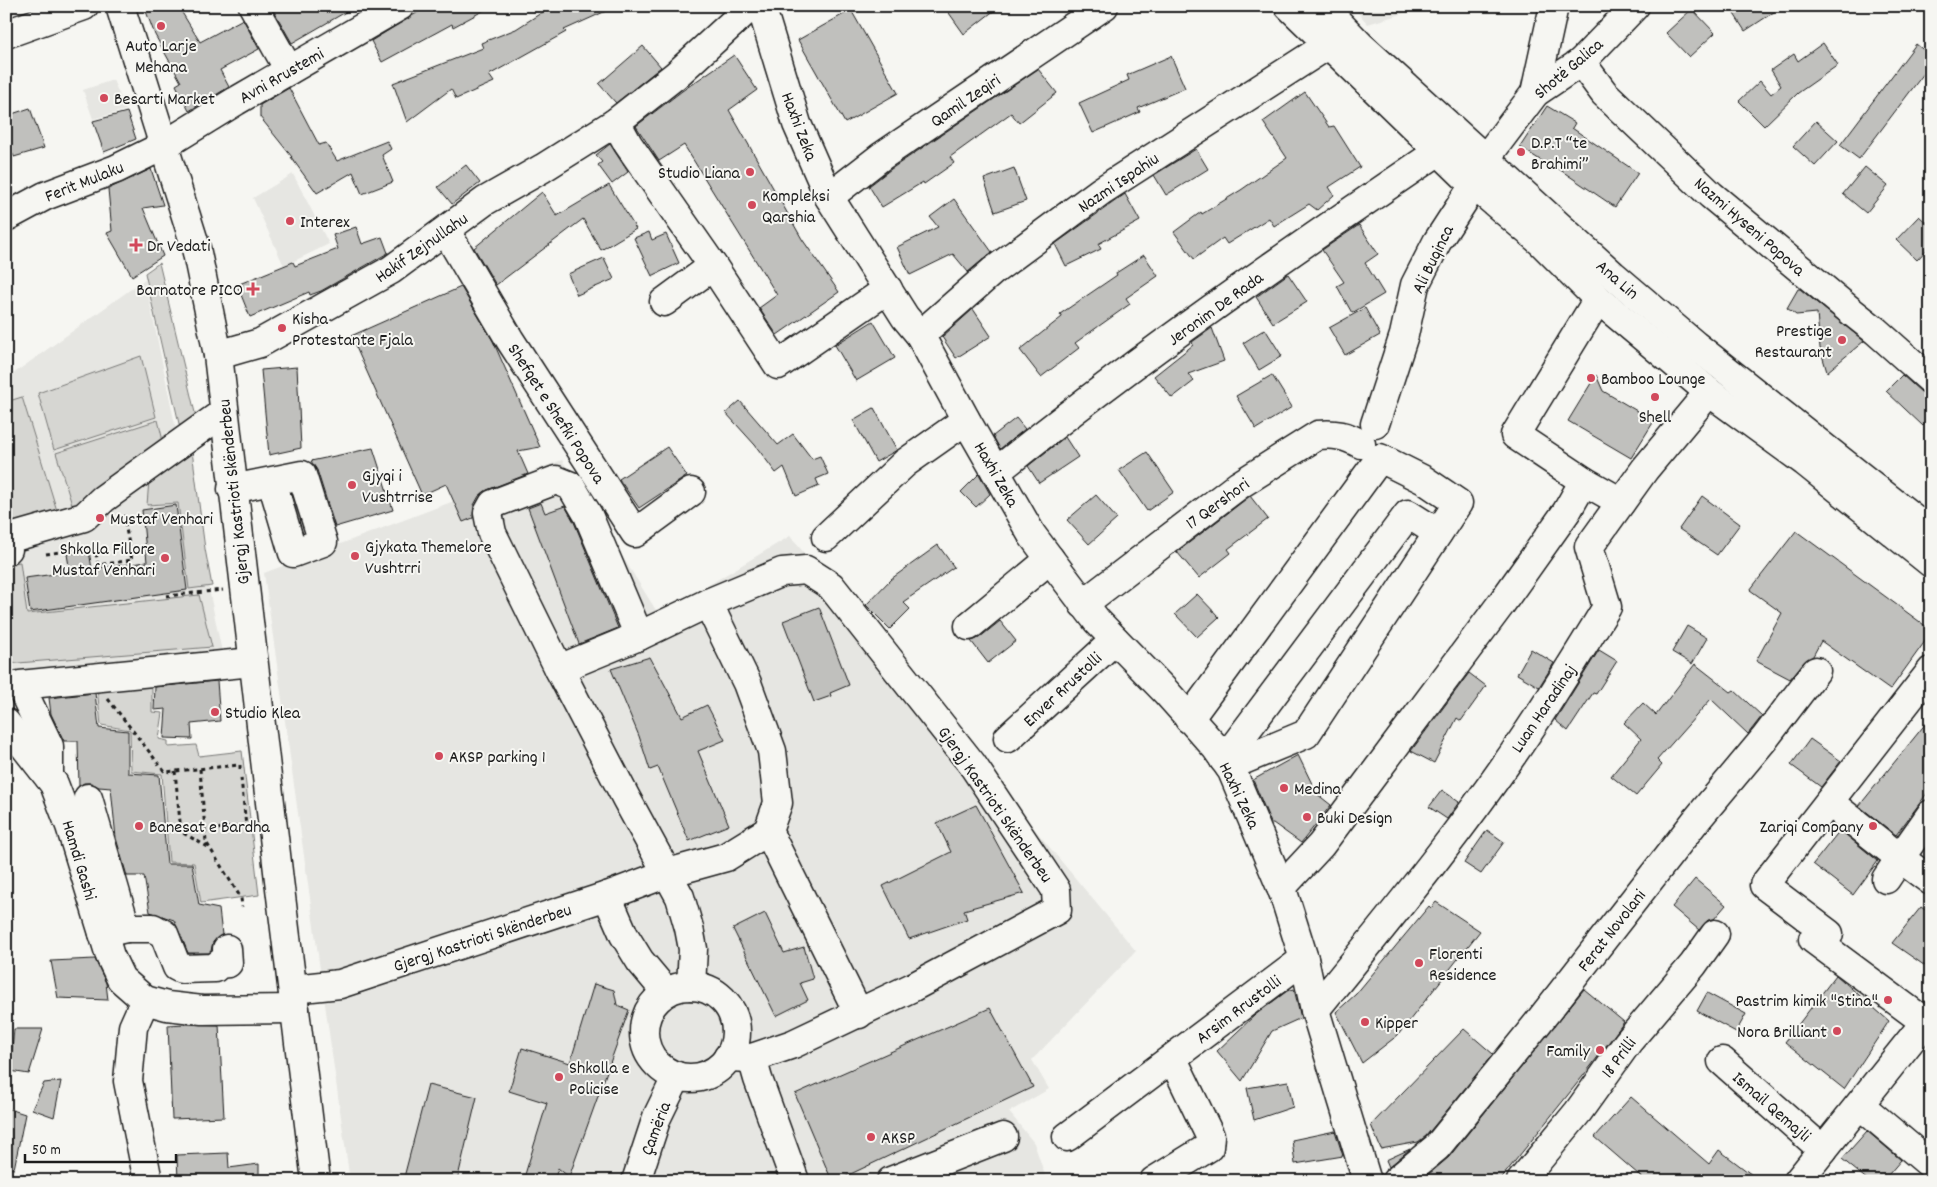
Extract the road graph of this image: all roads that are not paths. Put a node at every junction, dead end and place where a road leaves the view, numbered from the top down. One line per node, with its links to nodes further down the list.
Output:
1 (84, 6): 12 (street)
2 (120, 6): 18 (street, Gjergj Kastrioti Skënderbeu)
3 (253, 6): 15 (street)
4 (751, 6): 17 (street, Hakif Zejnullahu)
5 (761, 6): 22 (street, Haxhi Zeka)
6 (1104, 6): 22 (street, Qamil Zeqiri)
7 (1289, 6): 13 (street, Ana Lin)
8 (1322, 6): 20 (street, Ana Lin)
9 (1554, 6): 16 (street)
10 (1635, 6): 14 (street, Shotë Galica)
11 (395, 8): 15 (street, Avni Rrustemi)
12 (6, 34)
13 (1328, 45): 19 (street, Ana Lin); 29 (street, Nazmi Ispahiu)
14 (1581, 62): 16 (street, Shotë Galica); 31 (street, Nazmi Hyseni Popova)
15 (289, 70): 18 (street, Avni Rrustemi)
16 (1535, 93): 20 (street, Shotë Galica)
17 (616, 122): 24 (street, Hakif Zejnullahu); 25 (street)
18 (163, 146): 23 (street, Ferit Mulaku); 30 (street, Gjergj Kastrioti Skënderbeu)
19 (1439, 151): 21 (street, Ana Lin); 36 (street, Jeronim De Rada)
20 (1486, 158): 21 (street, Ali Buqinca); 44 (street, Ana Lin)
21 (1474, 185): 27 (street, Ana Lin); 35 (street, Ali Buqinca)
22 (829, 197): 26 (street, Haxhi Zeka)
23 (6, 217)
24 (446, 231): 30 (street, Hakif Zejnullahu); 41 (street, Shefqet e Shefki Popova)
25 (713, 266): 26 (street); 28 (street)
26 (888, 289): 29 (street, Haxhi Zeka)
27 (1598, 299): 32 (street, Ana Lin); 37 (street, Ana Lin)
28 (664, 302)
29 (920, 334): 34 (street, Haxhi Zeka)
30 (218, 355): 33 (street, Gjergj Kastrioti Skënderbeu)
31 (1931, 380)
32 (1709, 392): 42 (street, Luan Haradinaj); 49 (street, Ana Lin)
33 (224, 412): 40 (street, Gjergj Kastrioti Skënderbeu); 47 (street)
34 (966, 420): 36 (street, Haxhi Zeka); 46 (street, Haxhi Zeka)
35 (1368, 434): 52 (street, 17 Qershori)
36 (996, 472): 48 (street, Haxhi Zeka)
37 (1584, 481): 42 (street); 73 (street)
38 (272, 482): 40 (street)
39 (1430, 484): 43 (street); 45 (street); 61 (street)
40 (232, 489): 57 (street, Gjergj Kastrioti Skënderbeu)
41 (692, 492)
42 (1621, 502): 82 (street, Luan Haradinaj)
43 (1408, 514): 45 (street); 50 (street)
44 (1931, 532)
45 (1438, 533): 53 (street)
46 (826, 537)
47 (6, 551)
48 (1050, 560): 52 (street, Haxhi Zeka); 54 (street)
49 (1931, 563)
50 (1357, 583): 53 (street); 64 (street)
51 (708, 603): 55 (street, Gjergj Kastrioti Skënderbeu); 69 (street); 83 (street, Gjergj Kastrioti Skënderbeu)
52 (1084, 604): 56 (street, Haxhi Zeka)
53 (1389, 606): 64 (street)
54 (969, 626)
55 (639, 636): 58 (street, Gjergj Kastrioti Skënderbeu); 58 (street)
56 (1115, 640): 61 (street, Haxhi Zeka); 63 (street, Enver Rrustolli)
57 (253, 662): 65 (street); 80 (street, Gjergj Kastrioti Skënderbeu)
58 (559, 669): 71 (street)
59 (1816, 671): 101 (street, Ferat Novolani)
60 (1931, 671): 67 (street)
61 (1189, 719): 64 (street, Haxhi Zeka)
62 (6, 723): 65 (street, Hamdi Gashi)
63 (1008, 738)
64 (1226, 763): 73 (street, Haxhi Zeka)
65 (49, 777): 75 (street, Hamdi Gashi)
66 (88, 798): 75 (street)
67 (1829, 802): 70 (street); 84 (street)
68 (1931, 814): 70 (street)
69 (768, 832): 71 (street, Gjergj Kastrioti Skënderbeu); 83 (street)
70 (1893, 868): 72 (street)
71 (668, 874): 74 (street, Gjergj Kastrioti Skënderbeu); 79 (street)
72 (1931, 881)
73 (1281, 888): 78 (street, Haxhi Zeka)
74 (607, 896): 79 (street); 80 (street, Gjergj Kastrioti Skënderbeu)
75 (114, 930): 77 (street); 81 (street, Hamdi Gashi)
76 (1715, 934): 102 (street, 18 Prilli)
77 (227, 950)
78 (1304, 959): 82 (street, Haxhi Zeka); 86 (street, Arsim Rrustolli)
79 (679, 989): 85 (street); 88 (street)
80 (294, 999): 81 (street, Hamdi Gashi); 95 (street, Gjergj Kastrioti Skënderbeu)
81 (145, 1000): 94 (street)
82 (1315, 1010): 100 (street, Haxhi Zeka)
83 (859, 1014): 85 (street)
84 (1928, 1018): 89 (street)
85 (740, 1058): 88 (street); 97 (street)
86 (1173, 1059): 91 (street, Arsim Rrustolli); 99 (street)
87 (1722, 1061): 92 (street, Ismail Qemajli)
88 (677, 1076): 96 (street, Çamëria)
89 (1860, 1105): 92 (street); 93 (street)
90 (1003, 1137): 98 (street)
91 (1067, 1137)
92 (1823, 1150): 103 (street)
93 (1931, 1165)
94 (148, 1181)
95 (316, 1181)
96 (636, 1181)
97 (795, 1181)
98 (891, 1181)
99 (1154, 1181)
100 (1367, 1181)
101 (1396, 1181)
102 (1520, 1181)
103 (1798, 1181)

